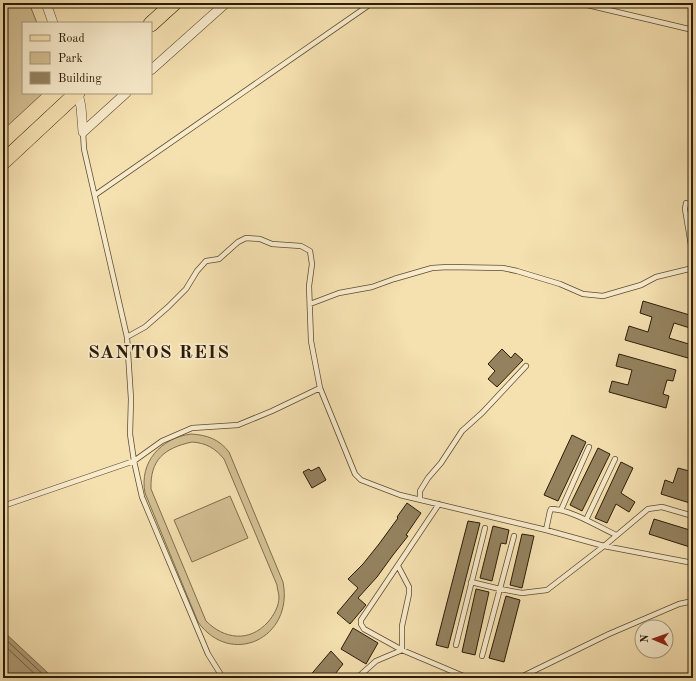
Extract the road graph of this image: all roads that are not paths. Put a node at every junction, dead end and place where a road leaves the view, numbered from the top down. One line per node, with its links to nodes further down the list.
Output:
1 (46, 3): 7 (street)
2 (164, 3): 8 (main road)
3 (174, 3): 9 (main road)
4 (226, 3): 11 (street)
5 (372, 3): 19 (lane)
6 (579, 3): 10 (lane)
7 (53, 22)
8 (144, 22)
9 (152, 23)
10 (693, 30)
11 (152, 69)
12 (67, 94): 17 (main road)
13 (77, 94): 18 (main road)
14 (78, 94): 16 (street)
15 (125, 94): 16 (street)
16 (83, 132): 19 (lane)
17 (3, 154)
18 (3, 162)
19 (95, 195): 24 (lane)
20 (686, 203): 21 (lane)
21 (693, 257)
22 (693, 268): 23 (lane)
23 (310, 304): 24 (lane); 26 (lane)
24 (127, 337): 29 (lane)
25 (526, 366): 30 (lane)
26 (320, 388): 29 (lane); 30 (lane)
27 (589, 447): 33 (lane)
28 (615, 459): 35 (lane)
29 (134, 461): 32 (lane); 49 (lane)
30 (420, 500): 31 (lane)
31 (439, 504): 37 (lane); 42 (lane)
32 (3, 506)
33 (561, 510): 35 (lane); 37 (lane)
34 (693, 516): 38 (lane)
35 (586, 520): 38 (lane)
36 (485, 528): 43 (lane)
37 (546, 530): 40 (lane)
38 (616, 535): 40 (lane)
39 (514, 536): 44 (lane)
40 (604, 546): 41 (lane); 44 (lane)
41 (693, 562)
42 (398, 566): 47 (lane); 47 (lane)
43 (471, 582): 44 (lane); 46 (lane)
44 (500, 589): 48 (lane)
45 (693, 600): 52 (lane)
46 (456, 645)
47 (402, 650): 50 (lane); 51 (lane)
48 (482, 656)
49 (223, 678)
50 (357, 678)
51 (468, 678)
52 (520, 678)

